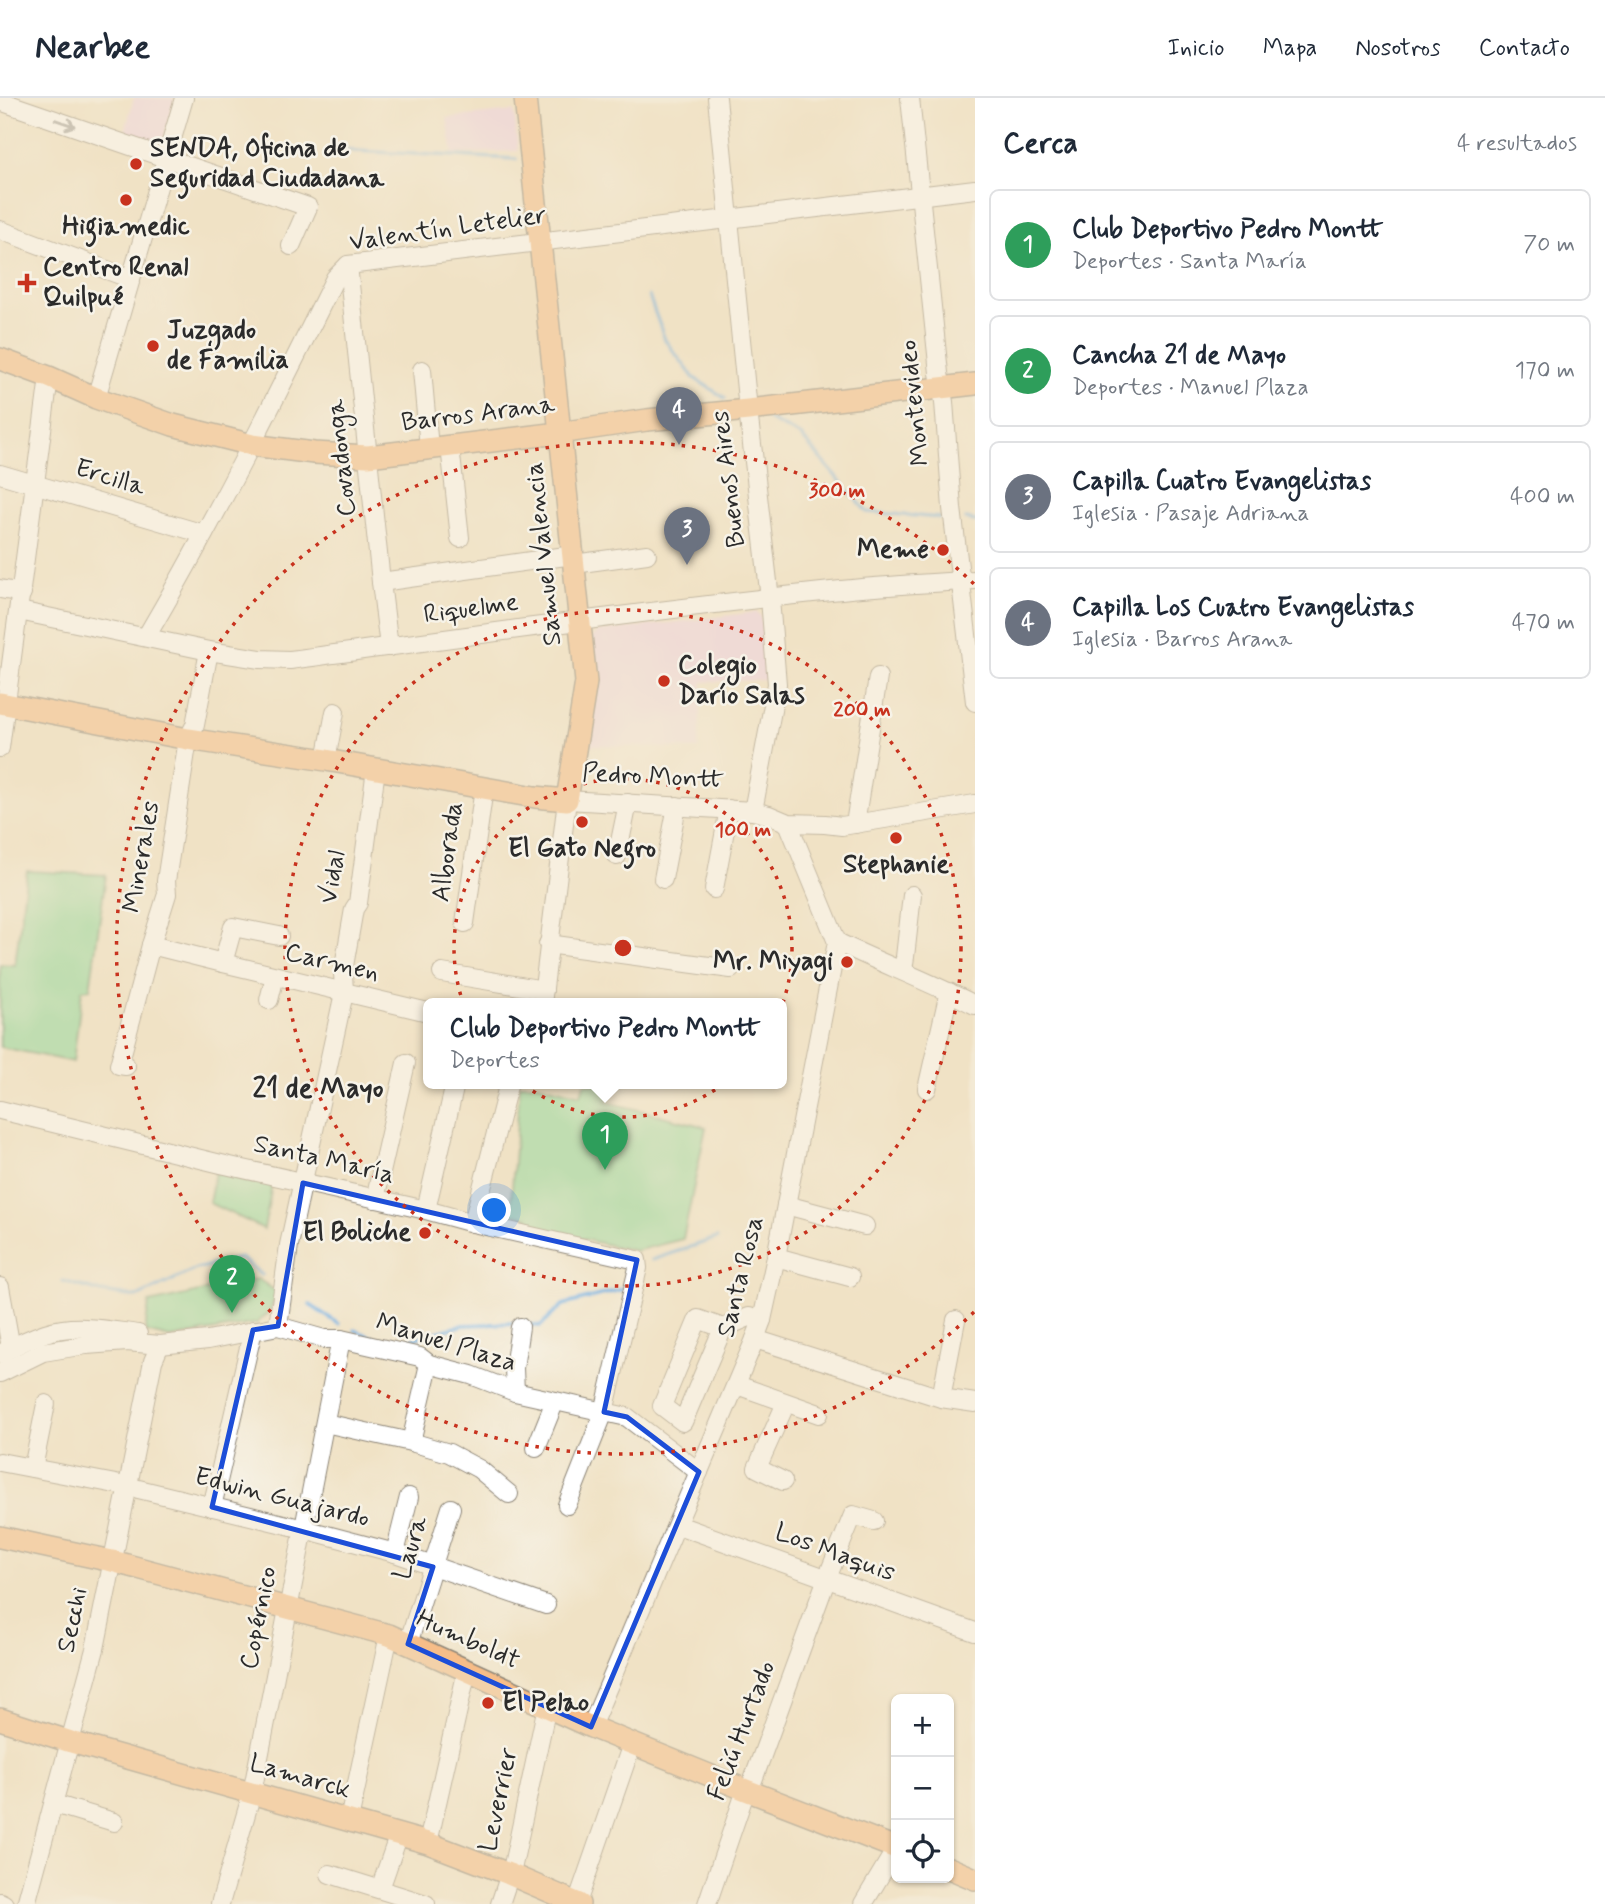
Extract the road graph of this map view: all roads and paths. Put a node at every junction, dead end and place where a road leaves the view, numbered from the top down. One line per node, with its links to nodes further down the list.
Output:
1 (184, 98): 6 (street)
2 (525, 98): 11 (main road, Samuel Valencia)
3 (717, 98): 9 (street, Buenos Aires)
4 (910, 98): 8 (street, Montevideo)
5 (0, 101): 6 (street, one-way to 6)
6 (167, 158): 12 (street); 14 (street)
7 (975, 189): 8 (street, Valentín Letelier)
8 (920, 196): 9 (street, Valentín Letelier); 19 (street, Montevideo)
9 (729, 219): 11 (street, Valentín Letelier); 21 (street, Buenos Aires)
10 (0, 229): 14 (street)
11 (540, 242): 13 (street, Valentín Letelier); 22 (main road, Samuel Valencia)
12 (290, 247)
13 (348, 264): 23 (street, Valentín Letelier); 25 (street, Covadonga)
14 (131, 279): 20 (street)
15 (0, 359): 17 (main road, Barros Arana)
16 (422, 370): 24 (street)
17 (49, 377): 20 (main road, Barros Arana); 27 (street)
18 (975, 384): 19 (main road, Barros Arana)
19 (942, 387): 21 (main road, Barros Arana); 32 (street, Montevideo)
20 (96, 398): 23 (main road, Barros Arana)
21 (748, 411): 22 (main road, Barros Arana); 35 (street, Buenos Aires)
22 (559, 433): 24 (main road, Barros Arana); 31 (main road, Samuel Valencia)
23 (252, 445): 25 (main road, Barros Arana); 28 (street, Valentín Letelier)
24 (440, 447): 25 (main road, Barros Arana); 29 (street)
25 (368, 456): 33 (street, Covadonga)
26 (0, 474): 27 (street, Ercilla)
27 (35, 484): 28 (street, Ercilla); 36 (street)
28 (205, 534): 38 (street, Valentín Letelier)
29 (460, 538)
30 (647, 554): 31 (street)
31 (573, 559): 33 (street); 37 (main road, Samuel Valencia)
32 (968, 580): 35 (street, Riquelme); 42 (street, Montevideo)
33 (381, 582): 39 (street, Covadonga)
34 (0, 589): 36 (street, Riquelme)
35 (770, 598): 37 (street, Riquelme); 55 (street, Buenos Aires)
36 (20, 602): 38 (street, Riquelme); 43 (street)
37 (579, 621): 39 (street, Riquelme); 50 (main road, Samuel Valencia)
38 (146, 637): 40 (street, Riquelme)
39 (389, 647): 40 (street, Riquelme)
40 (209, 651): 45 (street, Minerales)
41 (878, 677): 57 (street)
42 (975, 697)
43 (3, 703): 45 (main road, Pedro Montt); 46 (street)
44 (335, 712): 47 (street)
45 (188, 738): 47 (main road, Pedro Montt); 66 (street, Minerales)
46 (0, 748)
47 (326, 760): 48 (main road, Pedro Montt)
48 (376, 769): 49 (main road, Pedro Montt); 73 (street, Vidal)
49 (484, 788): 50 (main road, Pedro Montt); 62 (street, Alborada)
50 (567, 800): 51 (street, Pedro Montt); 65 (street, Samuel Valencia)
51 (628, 803): 53 (street, Pedro Montt); 58 (street)
52 (975, 804): 57 (street, Pedro Montt)
53 (677, 806): 54 (street, Pedro Montt); 59 (street)
54 (729, 809): 55 (street, Pedro Montt); 60 (street)
55 (753, 811): 56 (street, Pedro Montt)
56 (788, 823): 57 (street, Pedro Montt); 64 (street)
57 (855, 824)
58 (617, 856)
59 (663, 879)
60 (714, 889)
61 (912, 895): 69 (street)
62 (465, 923)
63 (279, 936): 67 (street, Carmen)
64 (837, 942): 69 (street); 86 (street, Santa Rosa)
65 (548, 944): 68 (street); 74 (street, Samuel Valencia)
66 (151, 945): 67 (street, Carmen); 79 (street, Minerales)
67 (223, 963): 71 (street, Carmen)
68 (731, 969)
69 (902, 970): 72 (street)
70 (442, 973): 74 (street)
71 (275, 976): 73 (street, Carmen); 75 (street)
72 (949, 992): 76 (street); 82 (street)
73 (344, 993): 77 (street, Carmen); 84 (street, Vidal)
74 (543, 997)
75 (269, 1000)
76 (975, 1005)
77 (423, 1011)
78 (406, 1063): 85 (street)
79 (126, 1066)
80 (454, 1089): 87 (street)
81 (507, 1089): 88 (street)
82 (927, 1089)
83 (0, 1110): 84 (street, Santa María)
84 (303, 1183): 85 (street, Santa María); 95 (street, Vidal)
85 (375, 1199): 87 (street, Santa María)
86 (786, 1205): 89 (street); 90 (street, Santa Rosa)
87 (426, 1210): 88 (street, Santa María)
88 (473, 1223): 112 (street, Santa María)
89 (866, 1226)
90 (776, 1257): 91 (street); 93 (street, Santa Rosa)
91 (850, 1277)
92 (0, 1287): 102 (street)
93 (762, 1320): 97 (street); 100 (street, Santa Rosa)
94 (956, 1320): 107 (street)
95 (278, 1326): 98 (street, Manuel Plaza); 99 (street, Manuel Plaza)
96 (520, 1327): 106 (street)
97 (723, 1328): 97 (street)
98 (253, 1330): 101 (street, Manuel Plaza); 125 (street)
99 (341, 1339): 103 (street, Manuel Plaza); 114 (street, Copérnico)
100 (755, 1339): 105 (street, Santa Rosa); 107 (street)
101 (159, 1345): 102 (street, Manuel Plaza); 104 (street, Manuel Plaza); 121 (street, Secchi)
102 (6, 1351)
103 (429, 1364): 106 (street, Manuel Plaza); 115 (street)
104 (0, 1373)
105 (737, 1385): 109 (street); 119 (street, Santa Rosa)
106 (515, 1392): 108 (street, Manuel Plaza)
107 (941, 1398): 110 (street)
108 (555, 1401): 112 (street, Manuel Plaza); 116 (street)
109 (786, 1403): 113 (street); 120 (street)
110 (975, 1403)
111 (46, 1404): 118 (street)
112 (604, 1412): 119 (street, Manuel Plaza); 124 (street)
113 (820, 1414)
114 (326, 1423): 115 (street); 129 (street, Copérnico)
115 (411, 1442): 122 (street)
116 (536, 1448)
117 (0, 1462): 118 (street, Edwin Guajardo)
118 (33, 1468): 121 (street, Edwin Guajardo)
119 (699, 1472): 128 (street, Santa Rosa)
120 (783, 1481)
121 (126, 1486): 125 (street, Edwin Guajardo); 132 (street, Secchi)
122 (509, 1494)
123 (409, 1497): 131 (street)
124 (568, 1505)
125 (212, 1507): 129 (street, Edwin Guajardo)
126 (451, 1508): 133 (street, Laura)
127 (874, 1521): 134 (street, Feliú Hurtado)
128 (678, 1525): 134 (street, Los Maquis); 142 (street, Santa Rosa)
129 (304, 1529): 131 (street, Edwin Guajardo); 136 (street, Copérnico)
130 (0, 1537): 132 (main road, Humboldt)
131 (395, 1553): 133 (street, Edwin Guajardo)
132 (112, 1561): 136 (main road, Humboldt); 143 (street, Secchi)
133 (433, 1567): 135 (street, Edwin Guajardo); 138 (street, Laura)
134 (827, 1578): 137 (street, Los Maquis); 145 (street, Feliú Hurtado)
135 (547, 1605)
136 (288, 1609): 138 (main road, Humboldt); 146 (street, Copérnico)
137 (975, 1632)
138 (398, 1640): 139 (main road, Humboldt); 148 (street, Laura)
139 (467, 1670): 140 (main road, Humboldt); 151 (street)
140 (547, 1706): 142 (main road, Humboldt); 156 (street, Leverrier)
141 (0, 1719): 143 (main road, Lamarck)
142 (591, 1727): 144 (main road, Humboldt)
143 (71, 1741): 146 (main road, Lamarck); 147 (street, Secchi)
144 (632, 1744): 145 (main road, Humboldt); 163 (street)
145 (746, 1790): 152 (main road, Humboldt); 164 (street, Feliú Hurtado)
146 (251, 1793): 148 (main road, Lamarck); 160 (street, Copérnico)
147 (54, 1804): 149 (street); 159 (street, Secchi)
148 (349, 1819): 150 (main road, Lamarck)
149 (114, 1822)
150 (399, 1834): 151 (main road, Lamarck); 158 (street)
151 (428, 1843): 156 (main road, Lamarck)
152 (891, 1846)
153 (891, 1856): 165 (street)
154 (954, 1870): 157 (main road)
155 (330, 1874): 158 (street)
156 (509, 1874): 162 (street, Leverrier); 163 (main road, Lamarck)
157 (975, 1879)
158 (380, 1889): 161 (street)
159 (26, 1904)
160 (220, 1904)
161 (426, 1904)
162 (500, 1904)
163 (578, 1904)
164 (707, 1904)
165 (863, 1904)

